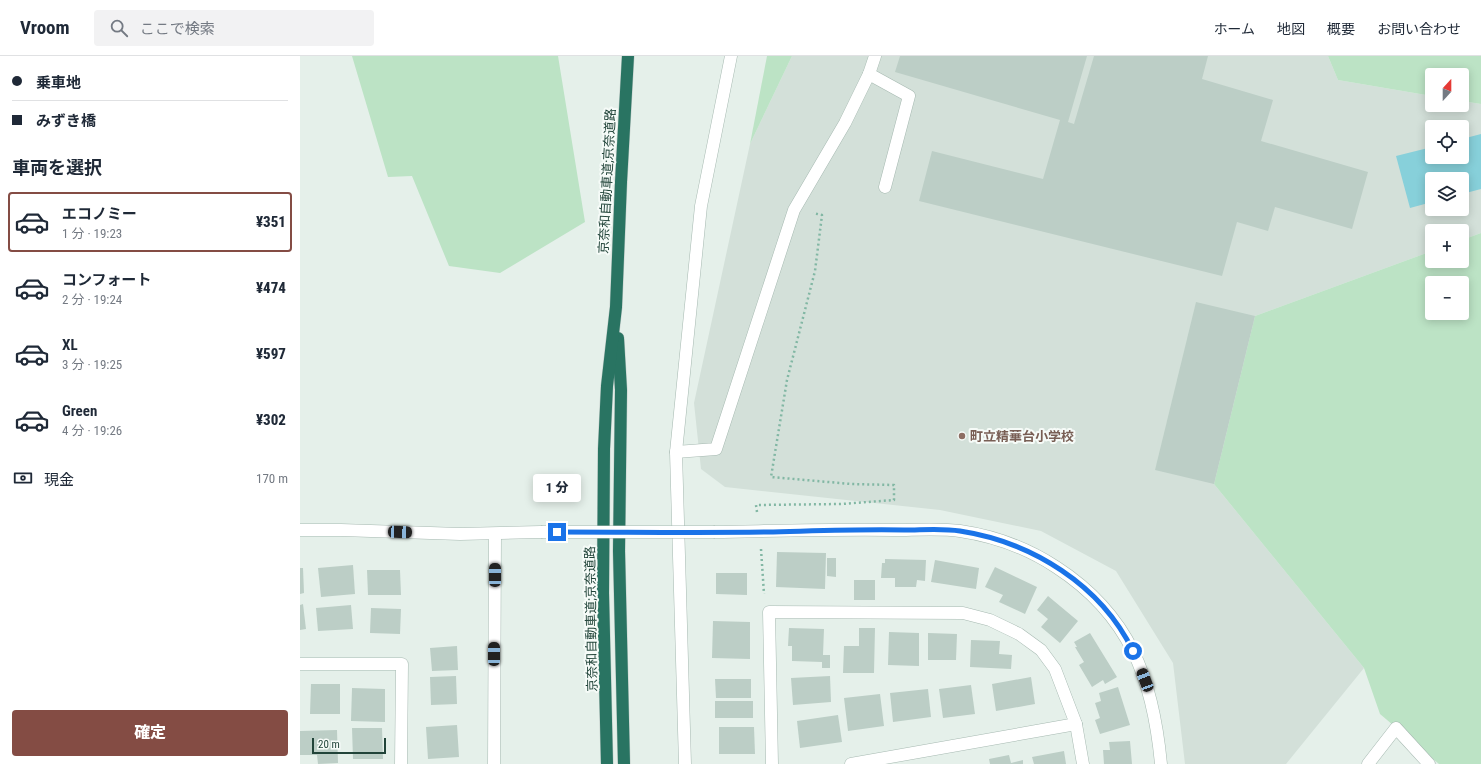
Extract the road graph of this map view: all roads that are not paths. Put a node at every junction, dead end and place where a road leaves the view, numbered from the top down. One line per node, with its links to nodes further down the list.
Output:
1 (628, 56): 6 (highway, 京奈和自動車道;京奈道路)
2 (731, 56): 7 (street)
3 (875, 56): 4 (street)
4 (869, 74): 5 (street); 7 (street)
5 (884, 187)
6 (616, 307): 14 (highway, 京奈和自動車道;京奈道路); 15 (highway, 京奈和自動車道;京奈道路)
7 (676, 452): 16 (street)
8 (300, 530): 9 (street)
9 (495, 534): 13 (street); 20 (street, bridge)
10 (300, 664): 12 (street)
11 (1076, 724): 17 (street); 18 (street); 19 (street)
12 (401, 764)
13 (494, 764)
14 (607, 764)
15 (624, 764)
16 (685, 764)
17 (772, 764)
18 (851, 764)
19 (1083, 764)
20 (1161, 764)
21 (1368, 764): 22 (street)
22 (1429, 764)

